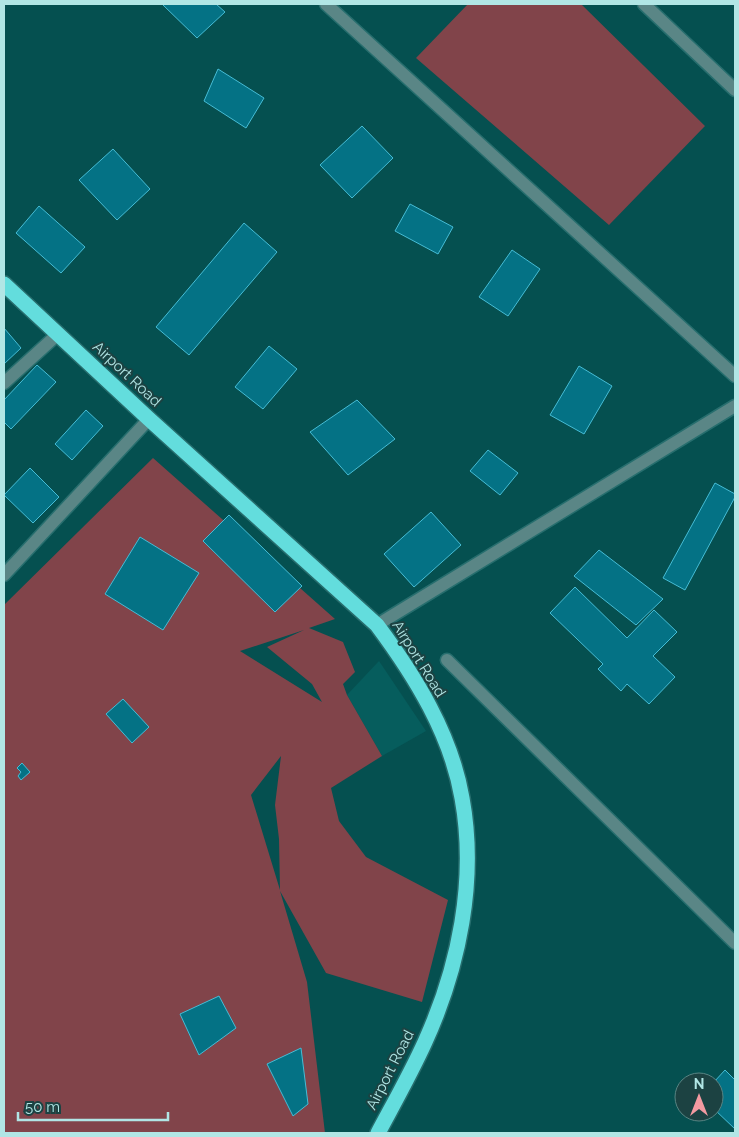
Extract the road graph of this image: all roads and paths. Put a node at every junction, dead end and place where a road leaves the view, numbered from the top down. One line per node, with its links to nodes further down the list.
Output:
1 (326, 4): 6 (street)
2 (644, 4): 3 (street)
3 (735, 90)
4 (4, 284): 5 (highway, Airport Road)
5 (58, 334): 7 (street); 9 (highway, Airport Road)
6 (735, 376)
7 (4, 383)
8 (735, 406): 11 (street)
9 (149, 419): 10 (street); 11 (highway, Airport Road)
10 (4, 575)
11 (377, 625): 14 (highway, Airport Road)
12 (447, 660): 13 (street, Airport Road)
13 (735, 943)
14 (378, 1133)

